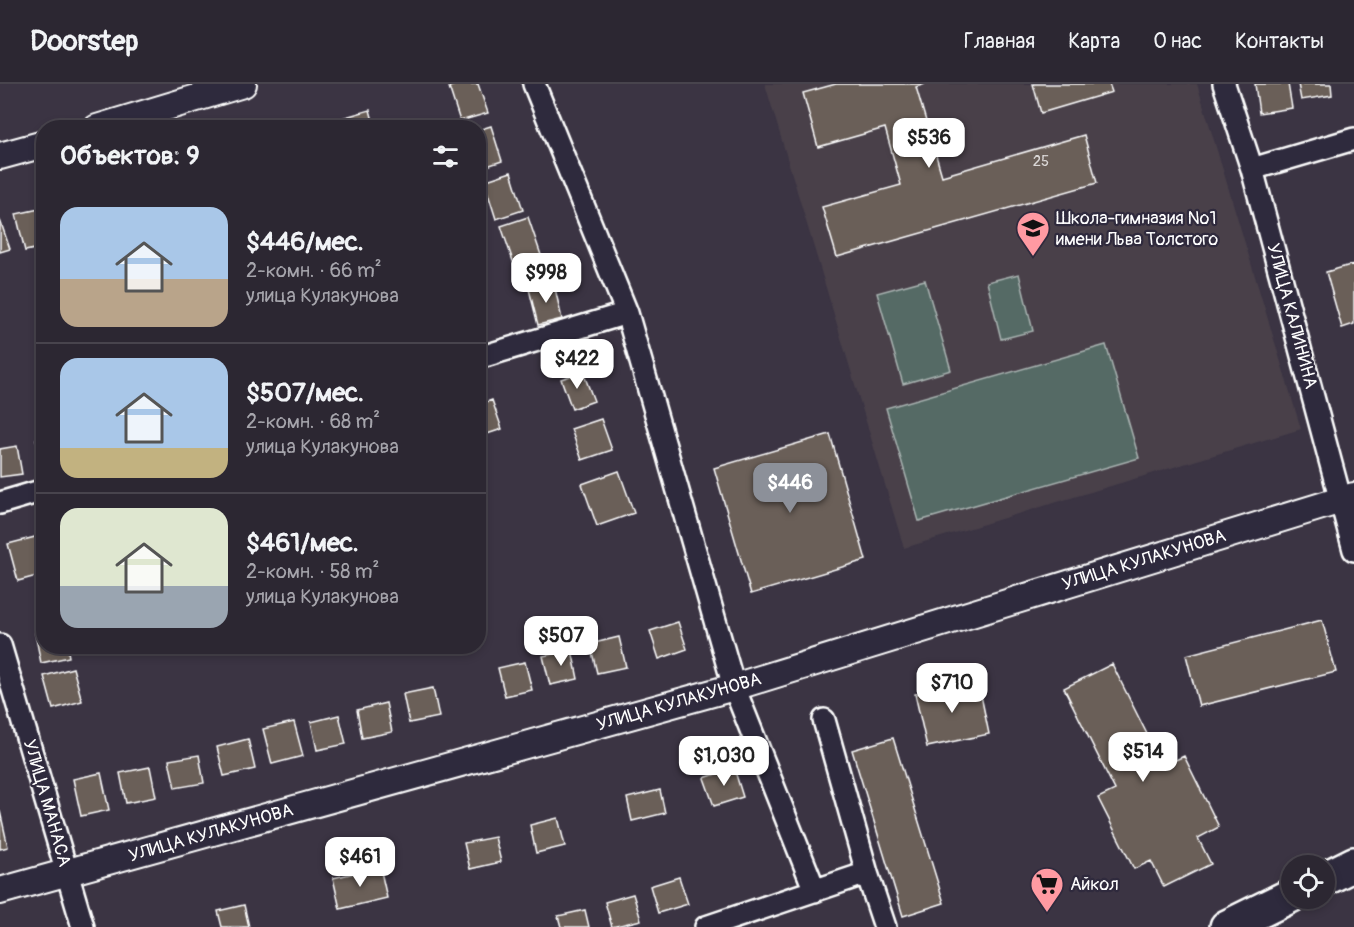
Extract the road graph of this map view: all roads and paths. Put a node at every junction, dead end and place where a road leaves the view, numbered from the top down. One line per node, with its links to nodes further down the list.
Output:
1 (243, 84): 4 (street)
2 (534, 84): 9 (street)
3 (1224, 84): 8 (street, УЛИЦА КАЛИНИНА)
4 (124, 120)
5 (1354, 139): 8 (street)
6 (36, 146): 7 (street)
7 (0, 156)
8 (1252, 169): 12 (street, УЛИЦА КАЛИНИНА)
9 (627, 313): 10 (street); 16 (street)
10 (486, 356)
11 (36, 492): 13 (street)
12 (1347, 498): 14 (street, УЛИЦА КАЛИНИНА); 16 (street, УЛИЦА КУЛАКУНОВА)
13 (0, 503)
14 (1354, 550)
15 (0, 645): 19 (street, УЛИЦА МАНАСА)
16 (734, 687): 19 (street, УЛИЦА КУЛАКУНОВА); 23 (street)
17 (824, 720): 20 (street)
18 (1354, 864): 21 (highway)
19 (67, 873): 22 (street, УЛИЦА КУЛАКУНОВА); 25 (street, УЛИЦА МАНАСА)
20 (867, 873): 23 (street); 27 (street)
21 (1335, 874)
22 (0, 891)
23 (815, 891): 26 (street)
24 (1281, 900): 28 (highway)
25 (83, 927)
26 (706, 927)
27 (885, 927)
28 (1227, 927)

